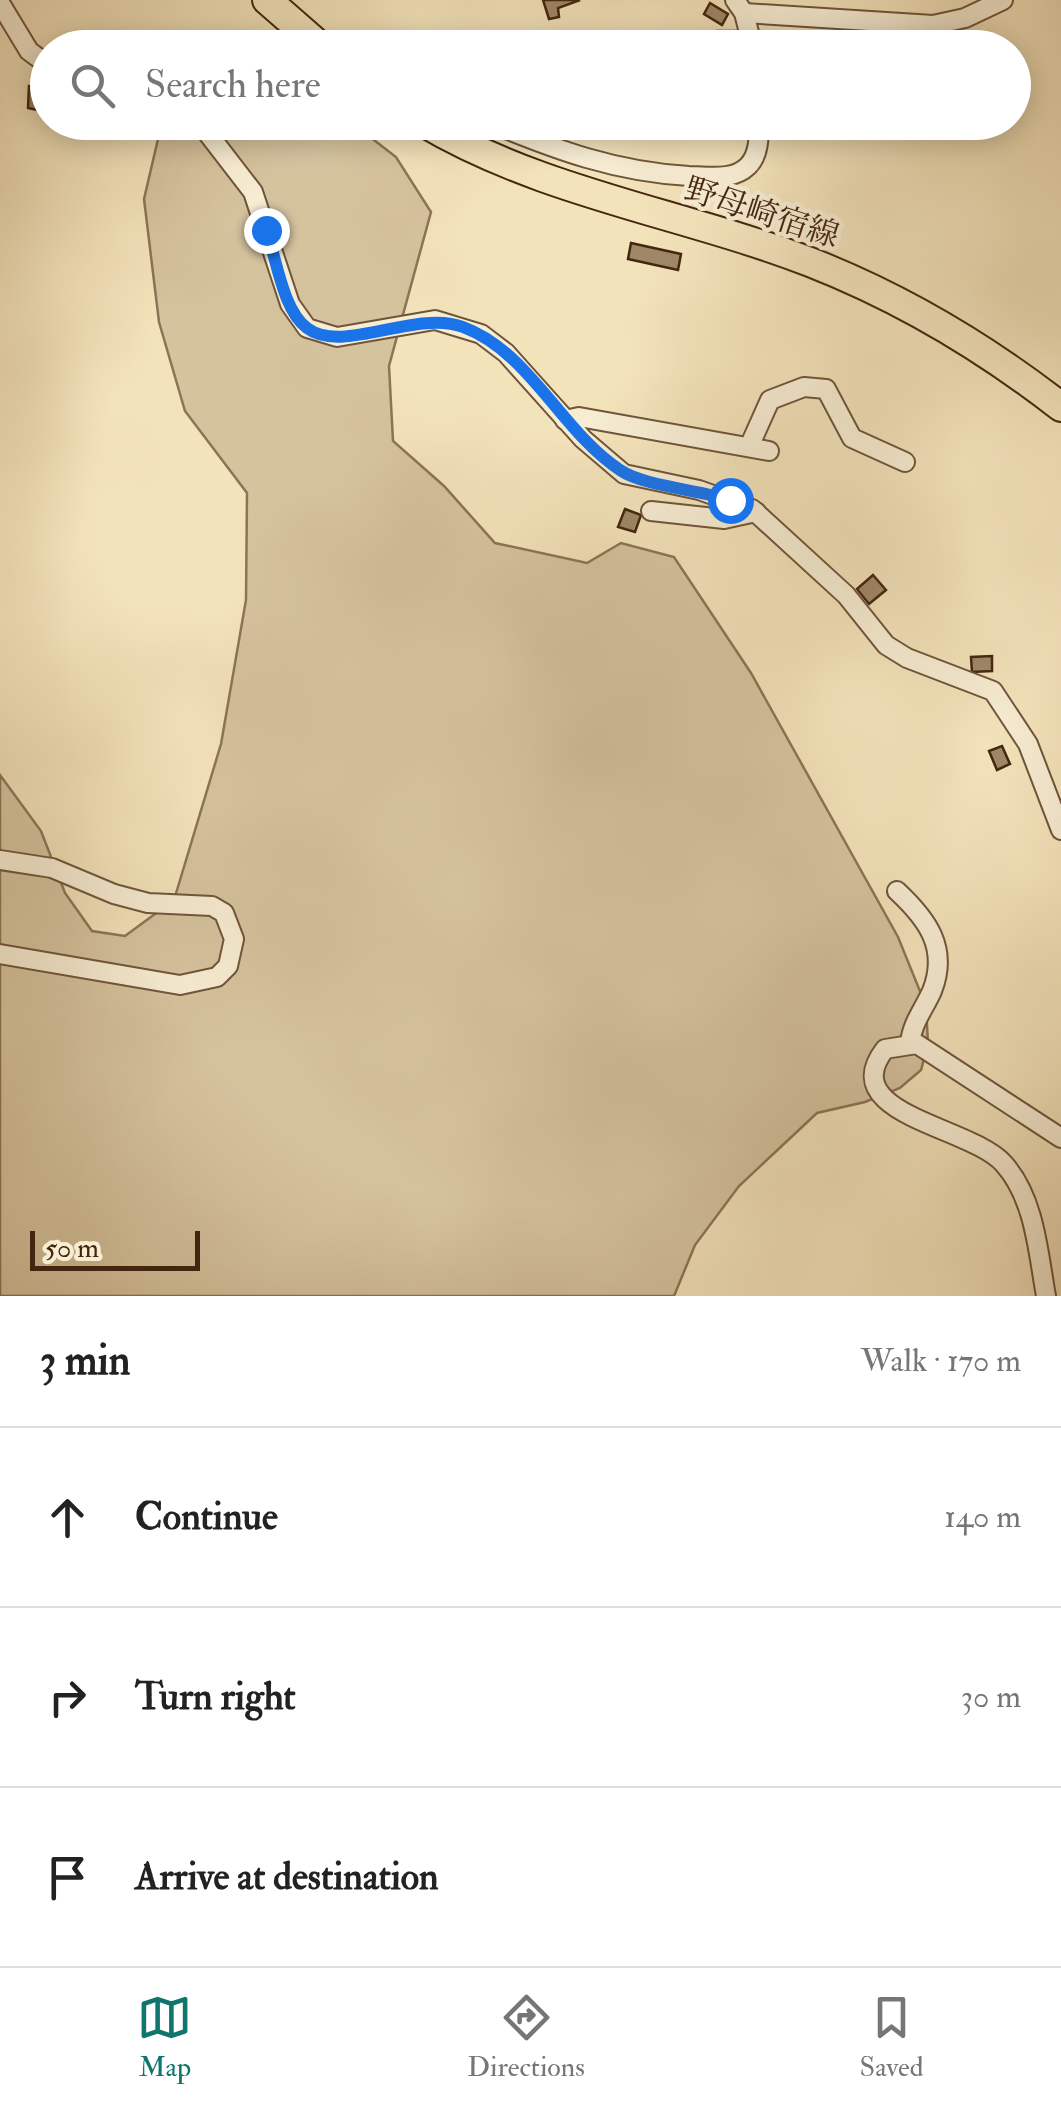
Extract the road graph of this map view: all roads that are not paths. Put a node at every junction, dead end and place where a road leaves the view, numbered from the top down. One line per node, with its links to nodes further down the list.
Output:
1 (268, 0): 5 (main road)
2 (1003, 0): 4 (street)
3 (0, 3): 7 (street)
4 (740, 6): 6 (street)
5 (302, 30)
6 (747, 30)
7 (30, 51)
8 (213, 140): 13 (street)
9 (479, 140): 12 (main road, 野母崎宿線)
10 (532, 140): 11 (street)
11 (757, 140)
12 (1057, 400)
13 (566, 420): 14 (street); 18 (street)
14 (749, 447): 15 (street); 16 (street)
15 (769, 451)
16 (905, 462)
17 (650, 511): 18 (street)
18 (756, 512): 19 (street)
19 (1061, 830)
20 (0, 860): 22 (street)
21 (897, 892): 23 (street)
22 (0, 954)
23 (910, 1043): 24 (street); 25 (street)
24 (1061, 1138)
25 (1046, 1296)

